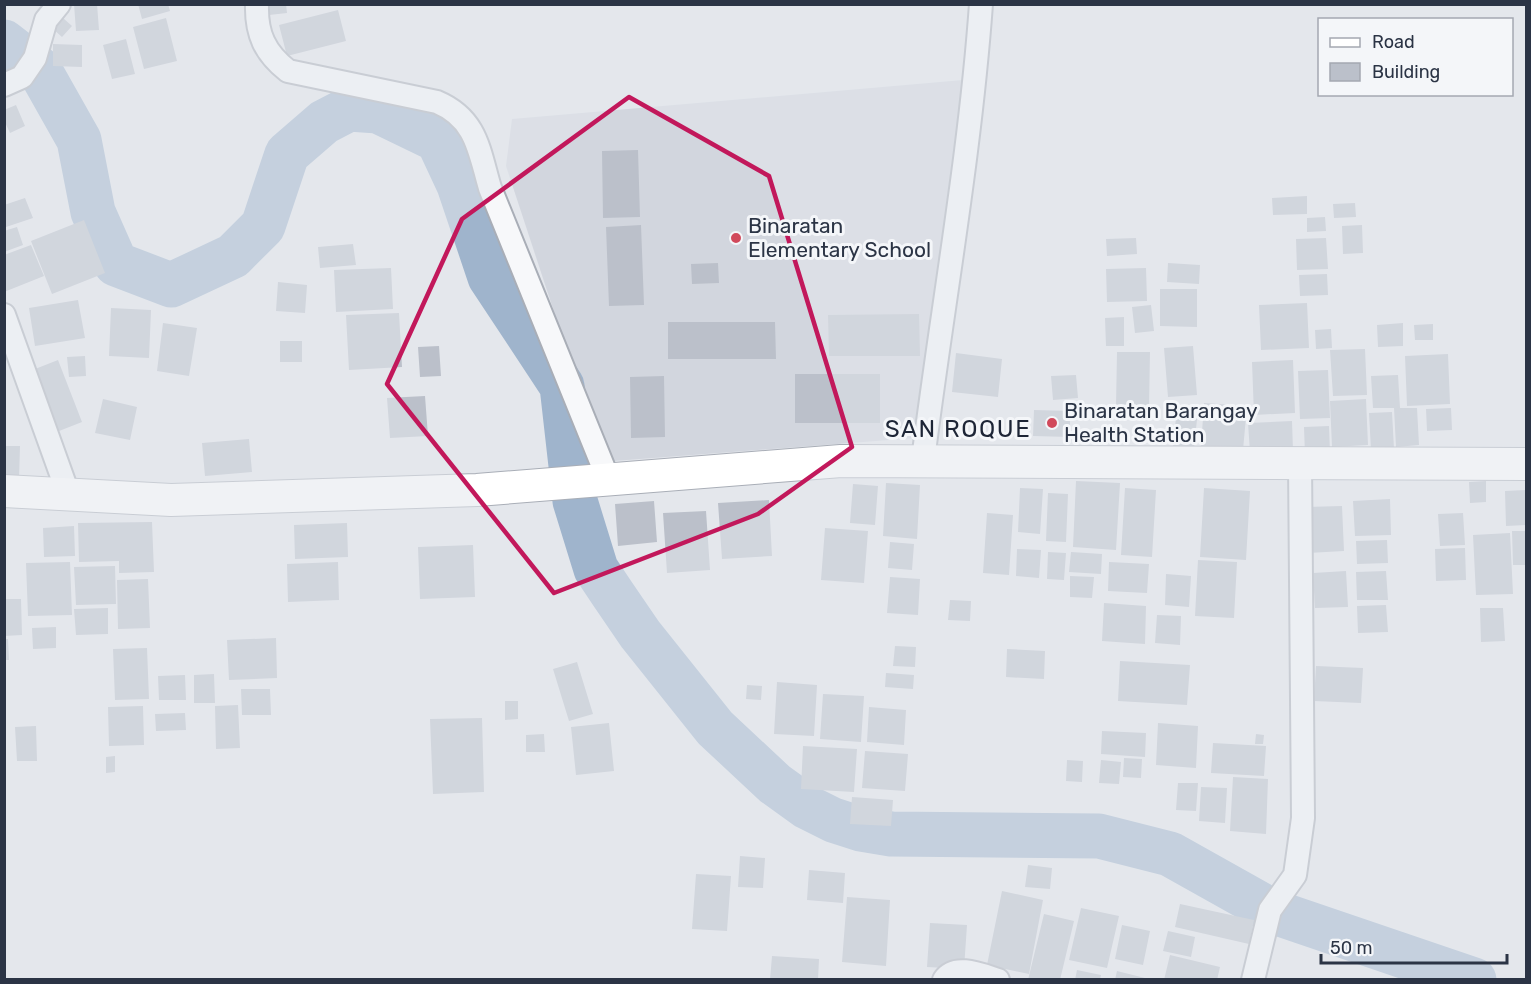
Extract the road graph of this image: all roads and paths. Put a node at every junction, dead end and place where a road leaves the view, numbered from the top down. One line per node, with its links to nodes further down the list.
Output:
1 (59, 4): 4 (street)
2 (257, 4): 9 (street)
3 (981, 4): 6 (street)
4 (13, 81)
5 (4, 315): 11 (street)
6 (923, 460): 7 (main road); 9 (main road)
7 (1300, 462): 8 (main road); 14 (street)
8 (1527, 464)
9 (583, 483): 11 (main road)
10 (4, 491): 11 (main road)
11 (69, 496)
12 (944, 980): 13 (street)
13 (998, 980)
14 (1253, 980)

